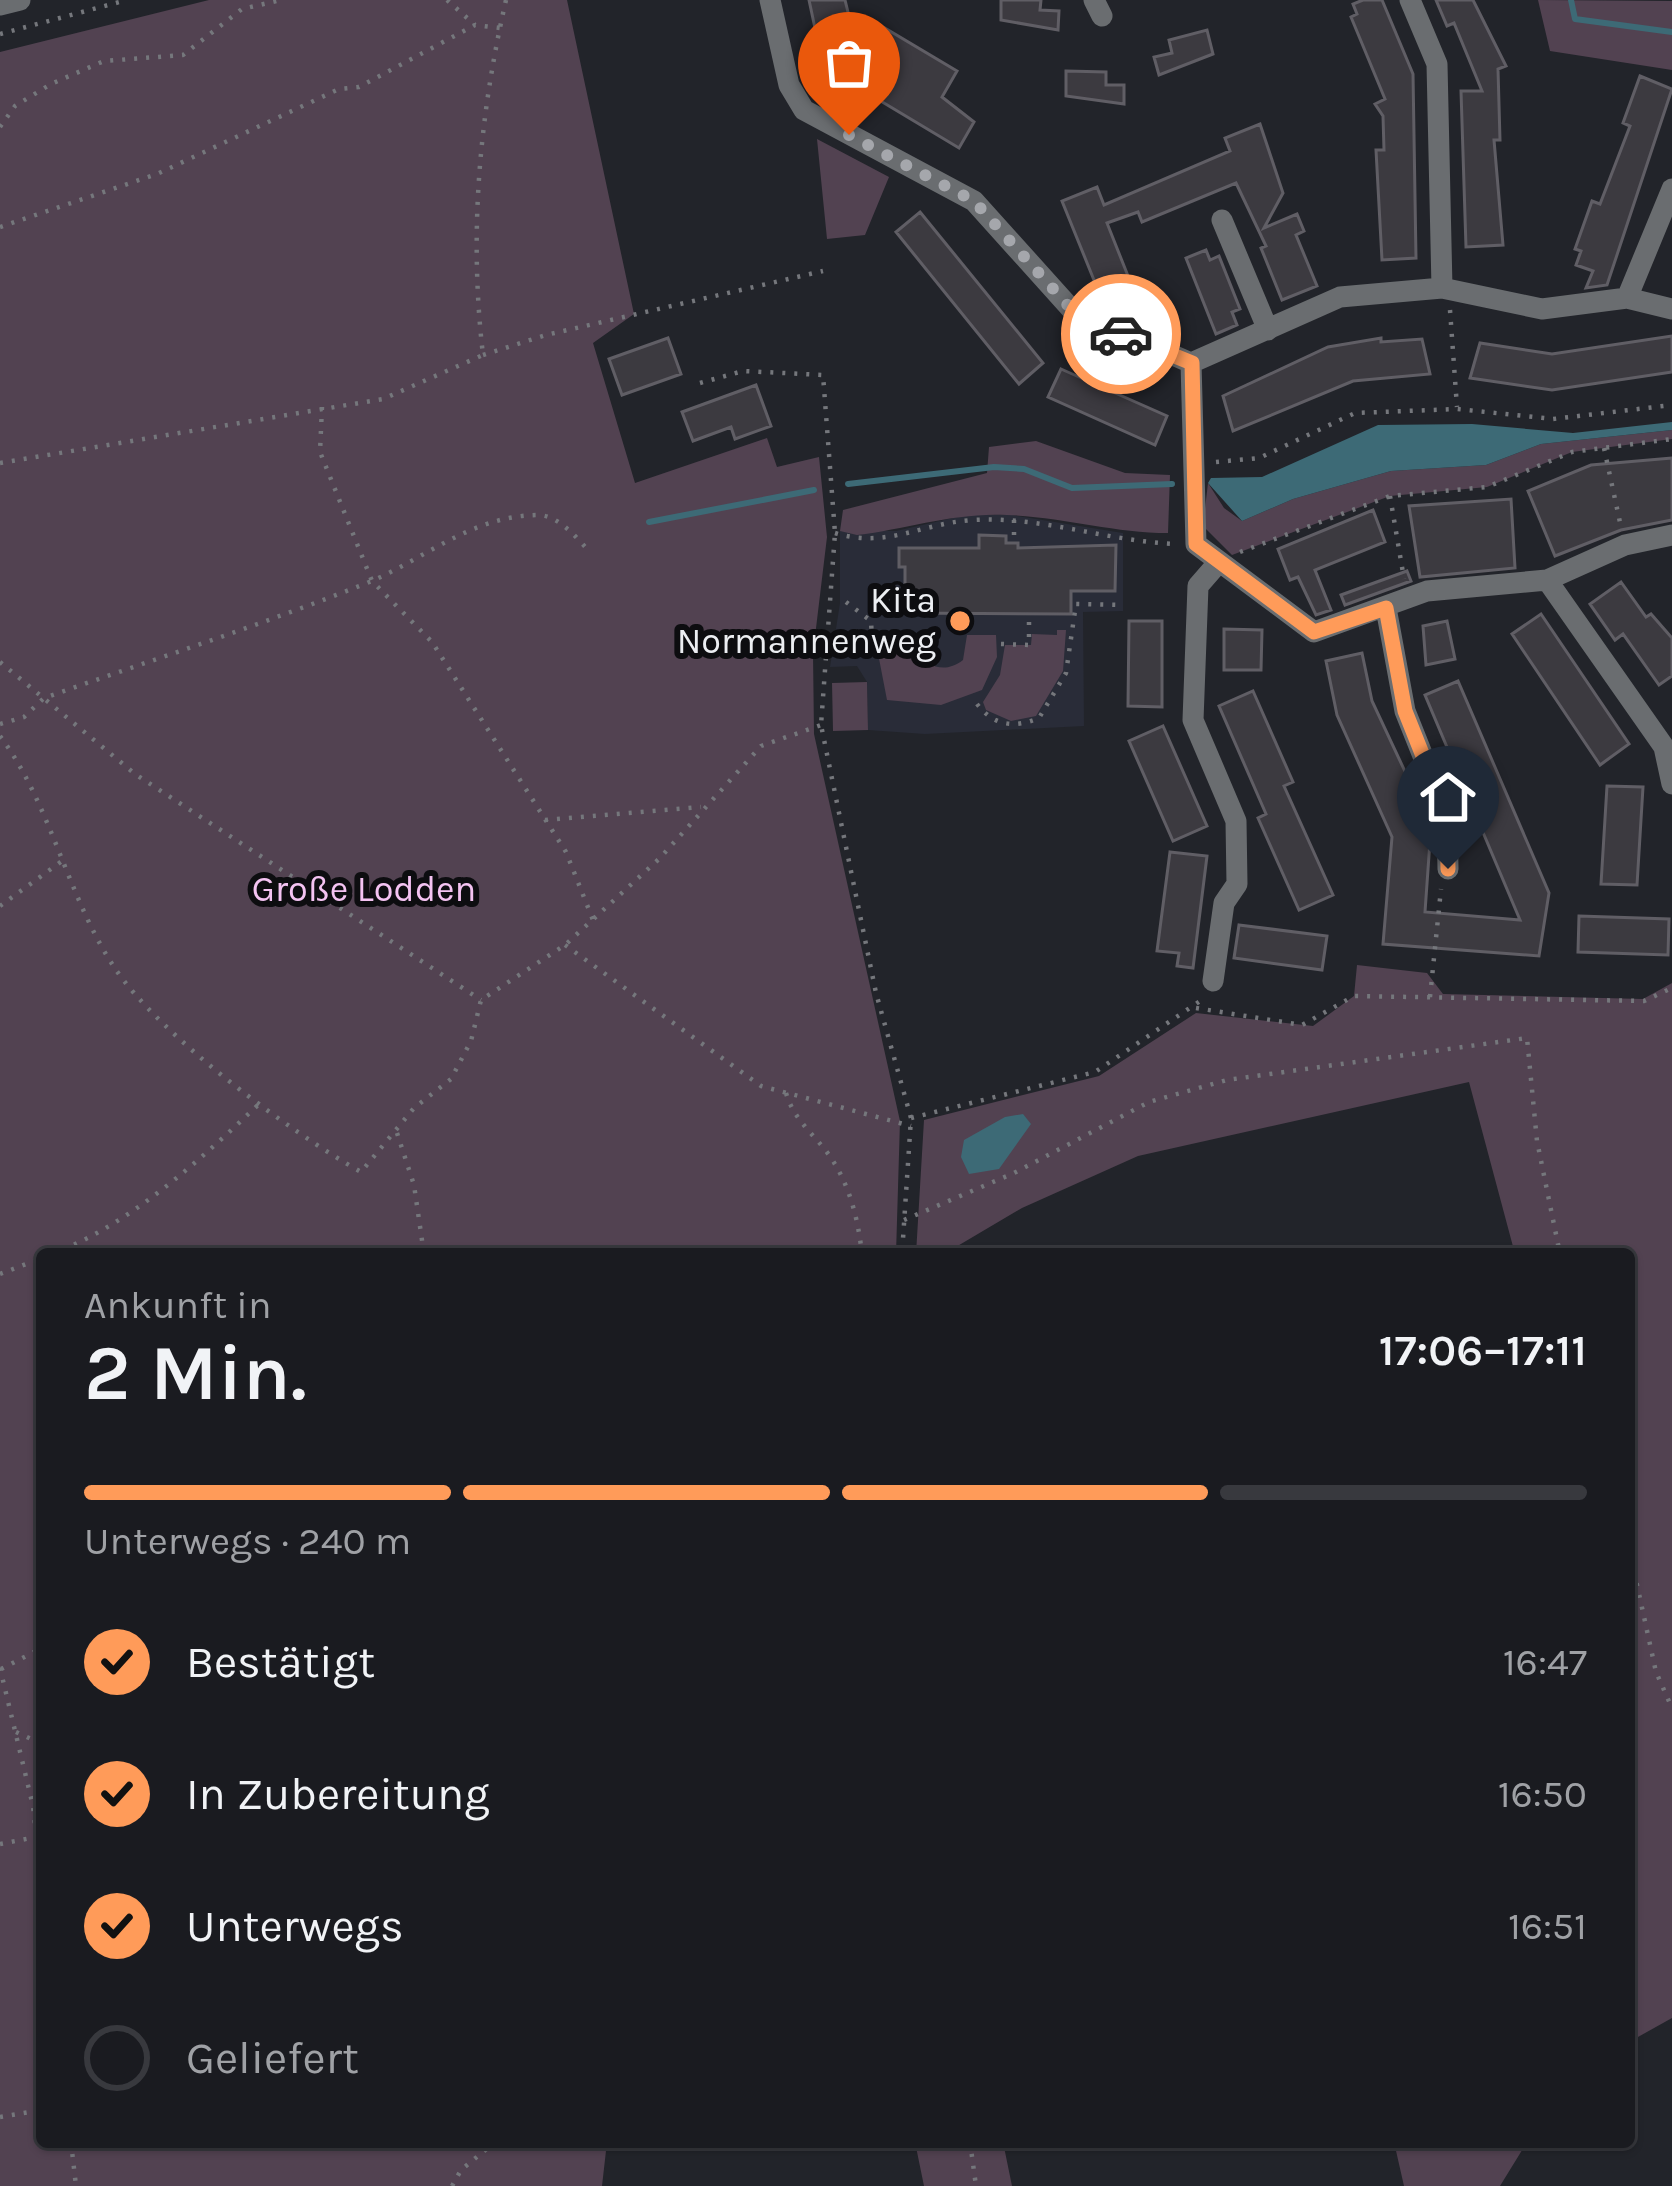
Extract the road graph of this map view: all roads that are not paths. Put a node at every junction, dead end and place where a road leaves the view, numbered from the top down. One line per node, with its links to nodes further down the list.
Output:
1 (20, 0): 4 (street)
2 (770, 0): 11 (street)
3 (1410, 0): 7 (street)
4 (0, 5)
5 (1672, 189): 8 (street)
6 (1222, 220): 10 (street)
7 (1442, 288): 8 (street); 10 (street)
8 (1627, 298): 9 (street)
9 (1672, 309)
10 (1268, 330): 11 (street)
11 (1192, 363): 13 (street)
12 (1672, 535): 14 (street)
13 (1218, 563): 15 (street); 18 (street)
14 (1546, 580): 15 (street); 16 (street)
15 (1386, 608): 17 (street)
16 (1672, 784)
17 (1448, 869)
18 (1213, 981)

